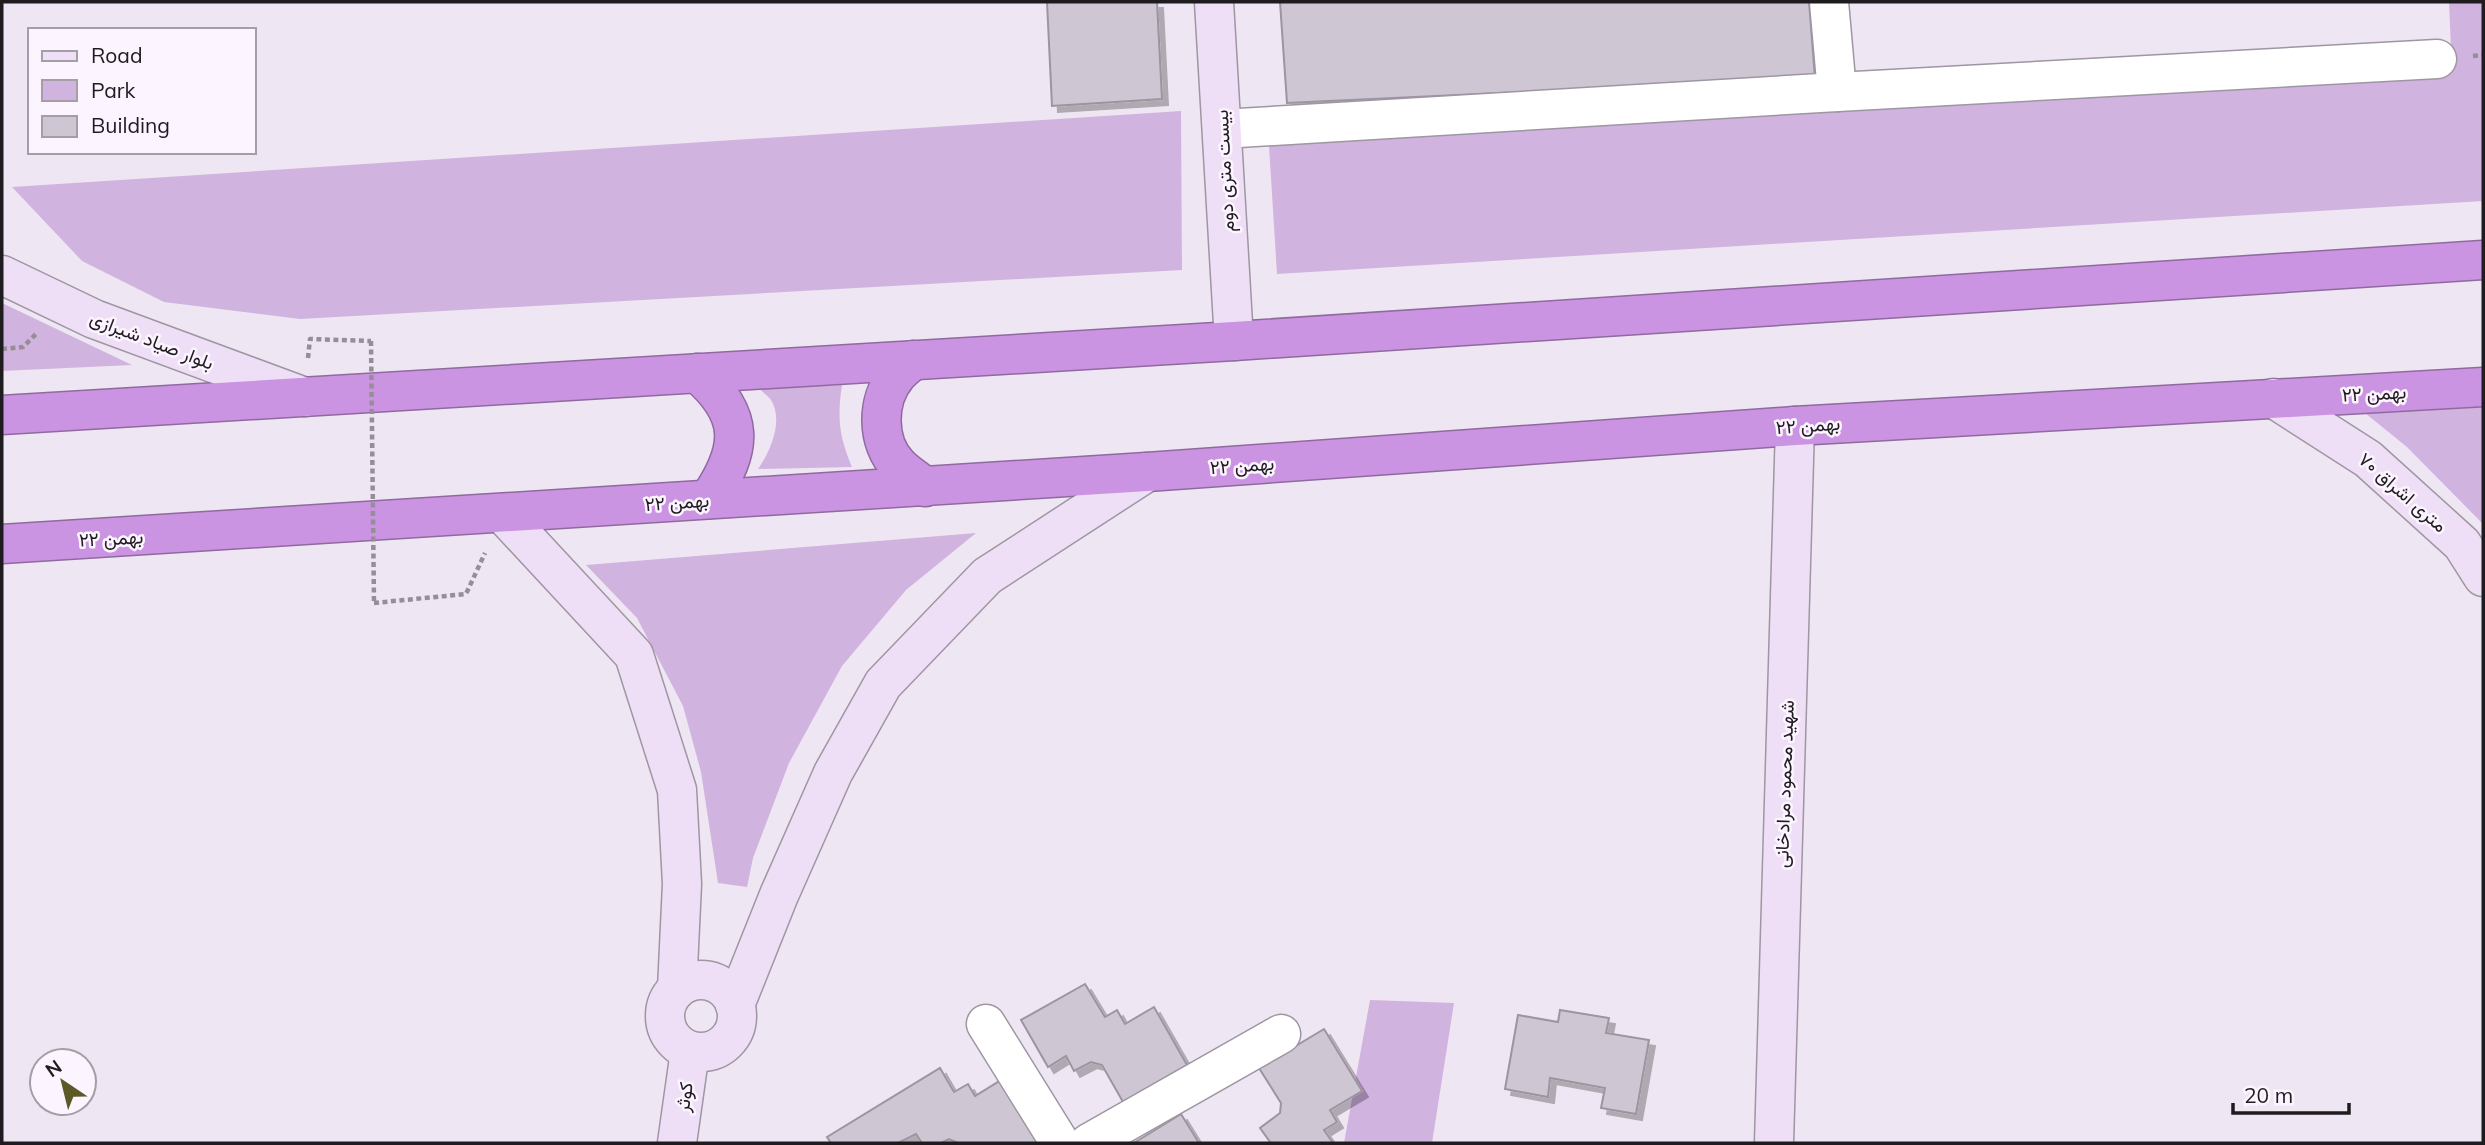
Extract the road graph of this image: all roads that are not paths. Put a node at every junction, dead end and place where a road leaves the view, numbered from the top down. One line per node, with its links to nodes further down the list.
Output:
1 (1214, 2): 5 (main road, بیست متری دوم)
2 (1829, 2): 4 (street)
3 (2437, 59): 4 (street)
4 (1837, 92): 5 (street)
5 (1222, 129): 10 (main road, بیست متری دوم)
6 (2483, 238): 8 (main road)
7 (2483, 260): 8 (highway)
8 (2446, 261): 10 (highway)
9 (2, 275): 14 (main road, بلوار صیاد شیرازی)
10 (1234, 341): 11 (highway)
11 (913, 360): 12 (highway); 19 (highway)
12 (697, 373): 14 (highway); 20 (highway)
13 (2483, 387): 15 (highway, ۲۲ بهمن)
14 (304, 397): 16 (highway)
15 (2273, 398): 17 (highway, ۲۲ بهمن); 23 (main road, ۷۰ متری اشراق)
16 (2, 415)
17 (1795, 426): 18 (highway, ۲۲ بهمن); 32 (main road, شهید محمود مرادخانی)
18 (1147, 472): 19 (highway, ۲۲ بهمن); 25 (main road)
19 (925, 487): 20 (highway, ۲۲ بهمن)
20 (709, 499): 21 (highway, ۲۲ بهمن)
21 (503, 514): 22 (highway, ۲۲ بهمن); 24 (main road)
22 (2, 544)
23 (2483, 577)
24 (677, 989): 25 (main road); 28 (main road)
25 (735, 1005): 28 (main road)
26 (986, 1024): 30 (street)
27 (1281, 1034): 31 (street)
28 (690, 1051): 29 (main road, کوثر)
29 (677, 1143)
30 (1060, 1143)
31 (1089, 1143)
32 (1774, 1143)

